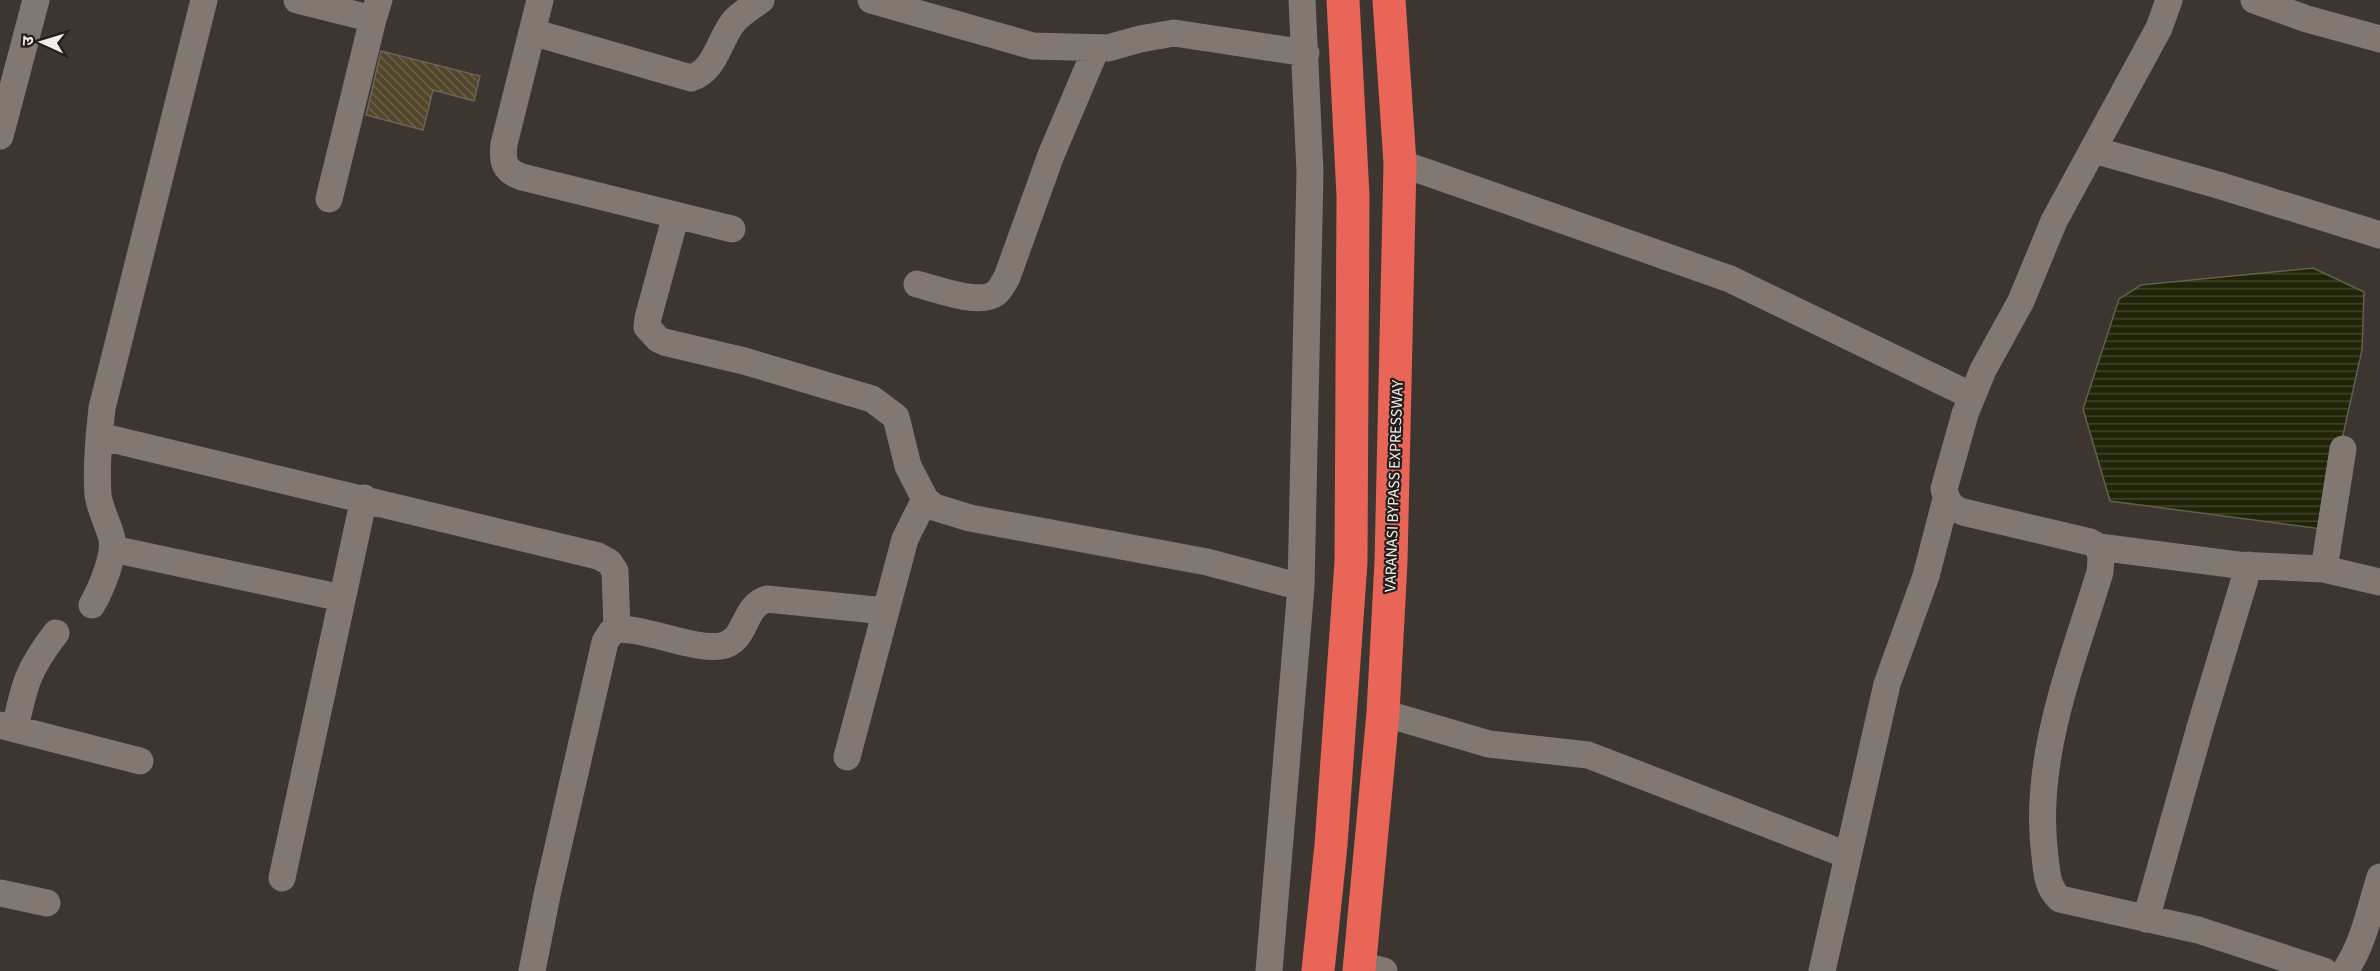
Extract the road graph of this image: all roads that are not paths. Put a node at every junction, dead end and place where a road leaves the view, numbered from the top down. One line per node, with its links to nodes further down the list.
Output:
1 (36, 0): 18 (street)
2 (204, 0): 27 (street)
3 (297, 0): 13 (street)
4 (540, 0): 14 (street)
5 (761, 0): 14 (street)
6 (871, 0): 12 (street)
7 (1302, 0): 17 (street)
8 (1343, 0): 56 (highway)
9 (1389, 0): 20 (highway, VARANASI BYPASS EXPRESSWAY)
10 (2169, 0): 19 (street)
11 (2254, 0): 15 (street)
12 (914, 6): 16 (street)
13 (376, 9): 21 (street)
14 (532, 32): 22 (street)
15 (2380, 39)
16 (1096, 48): 17 (street); 25 (street)
17 (1306, 53): 37 (street)
18 (0, 136)
19 (2094, 150): 24 (street); 26 (street)
20 (1400, 163): 26 (street); 43 (highway, VARANASI BYPASS EXPRESSWAY)
21 (329, 199)
22 (676, 215): 23 (street); 30 (street)
23 (732, 229)
24 (2380, 235)
25 (917, 284)
26 (1972, 396): 31 (street)
27 (99, 436): 29 (street); 33 (street)
28 (2343, 449): 35 (street)
29 (364, 498): 38 (street); 41 (street)
30 (925, 499): 37 (street); 40 (street)
31 (1946, 499): 32 (street); 47 (street)
32 (2099, 547): 34 (street); 52 (street)
33 (113, 549): 38 (street); 39 (street)
34 (2249, 565): 35 (street); 52 (street)
35 (2324, 569): 36 (street)
36 (2378, 573)
37 (1300, 587): 55 (street)
38 (342, 598): 49 (street)
39 (92, 605)
40 (885, 611): 41 (street); 45 (street)
41 (617, 629): 54 (street)
42 (56, 633): 44 (street)
43 (1383, 713): 47 (street); 53 (highway, VARANASI BYPASS EXPRESSWAY)
44 (8, 727): 46 (street)
45 (847, 757)
46 (140, 761)
47 (1847, 855): 57 (street)
48 (2380, 877): 59 (street)
49 (282, 878)
50 (0, 893): 51 (street)
51 (47, 903)
52 (2146, 919): 58 (street)
53 (1368, 969)
54 (532, 971)
55 (1269, 971)
56 (1318, 971)
57 (1822, 971)
58 (2324, 971)
59 (2345, 971)

